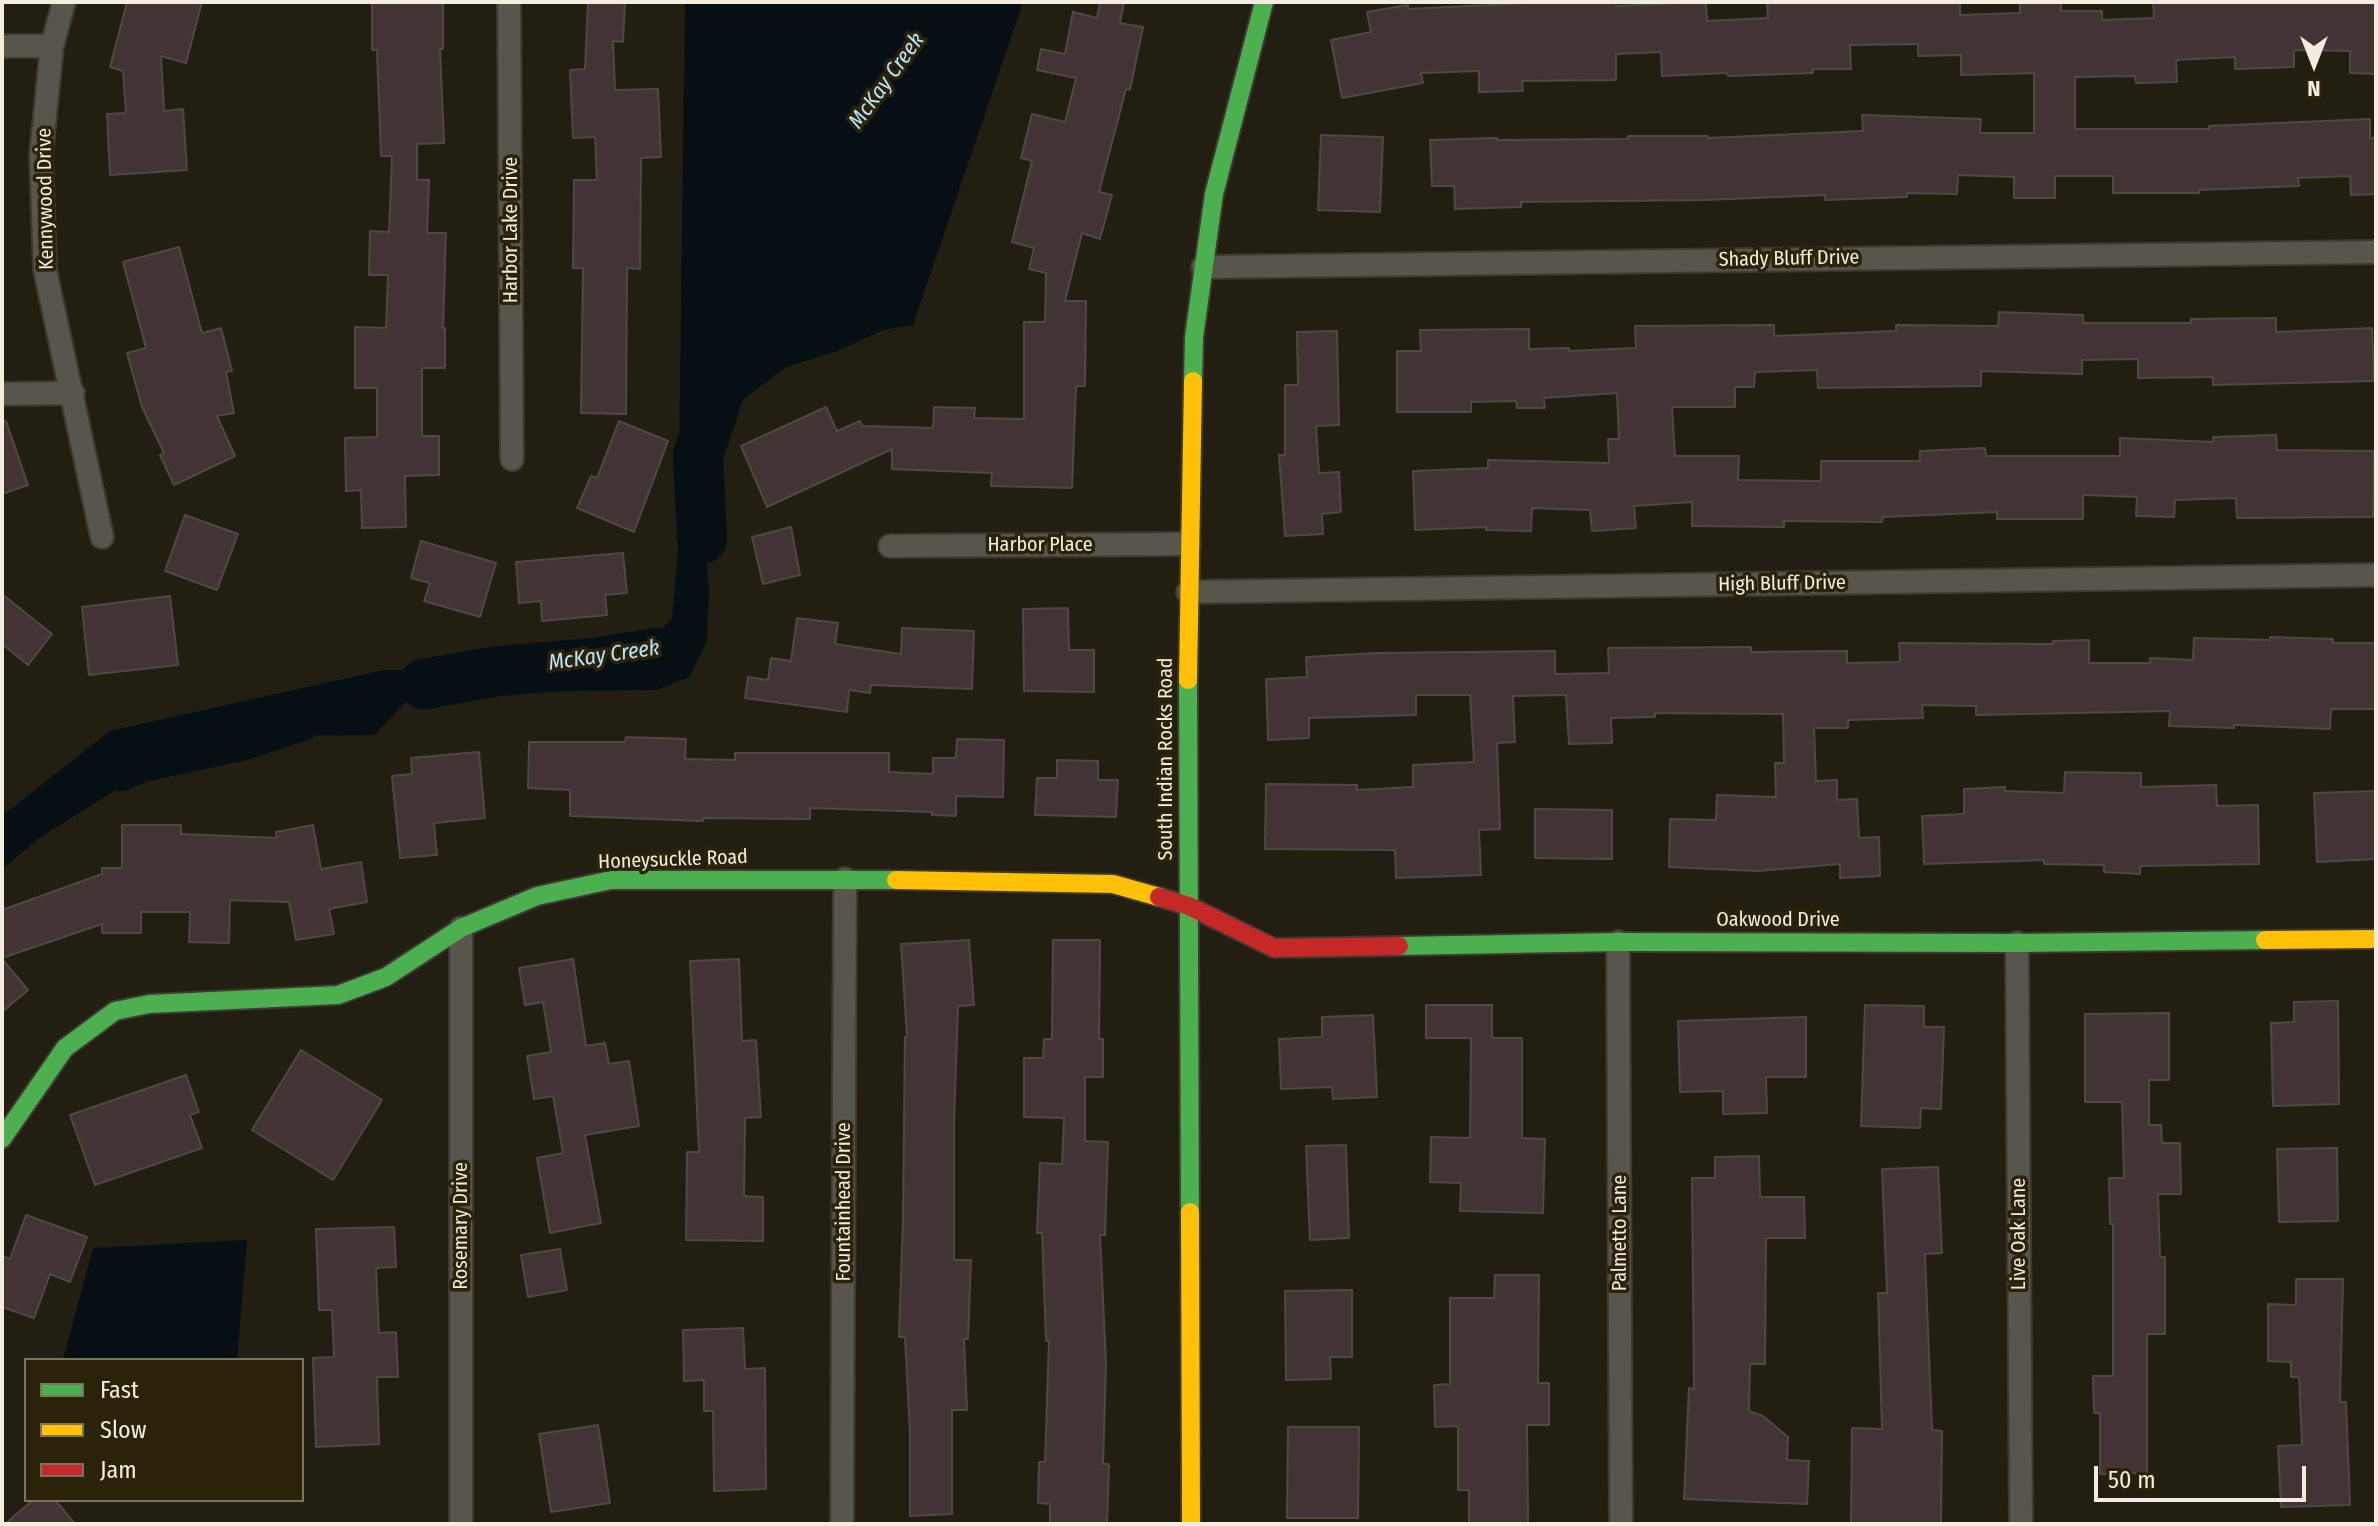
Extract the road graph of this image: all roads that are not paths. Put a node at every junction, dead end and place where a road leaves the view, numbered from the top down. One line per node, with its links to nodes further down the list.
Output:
1 (64, 2): 5 (street, Kennywood Drive)
2 (509, 2): 10 (street, Harbor Lake Drive)
3 (1264, 2): 7 (street, South Indian Rocks Road)
4 (2, 46): 5 (street)
5 (52, 46): 8 (street, Kennywood Drive)
6 (2376, 252): 7 (street, Shady Bluff Drive)
7 (1203, 267): 12 (street, South Indian Rocks Road)
8 (73, 393): 9 (street); 11 (street, Kennywood Drive)
9 (2, 394)
10 (512, 459)
11 (102, 537)
12 (1189, 544): 13 (street, Harbor Place); 15 (street, South Indian Rocks Road)
13 (890, 546)
14 (2376, 575): 15 (street, High Bluff Drive)
15 (1188, 592): 17 (street, South Indian Rocks Road)
16 (845, 879): 17 (street, Honeysuckle Road); 18 (street, Honeysuckle Road); 24 (street, Fountainhead Drive)
17 (1189, 906): 20 (street, Oakwood Drive); 25 (street, South Indian Rocks Road)
18 (461, 928): 22 (street, Honeysuckle Road); 23 (street, Rosemary Drive)
19 (2376, 939): 21 (street, Oakwood Drive)
20 (1618, 942): 21 (street, Oakwood Drive); 26 (street, Palmetto Lane)
21 (2017, 943): 27 (street, Live Oak Lane)
22 (2, 1139)
23 (461, 1524)
24 (842, 1524)
25 (1191, 1524)
26 (1621, 1524)
27 (2021, 1524)

